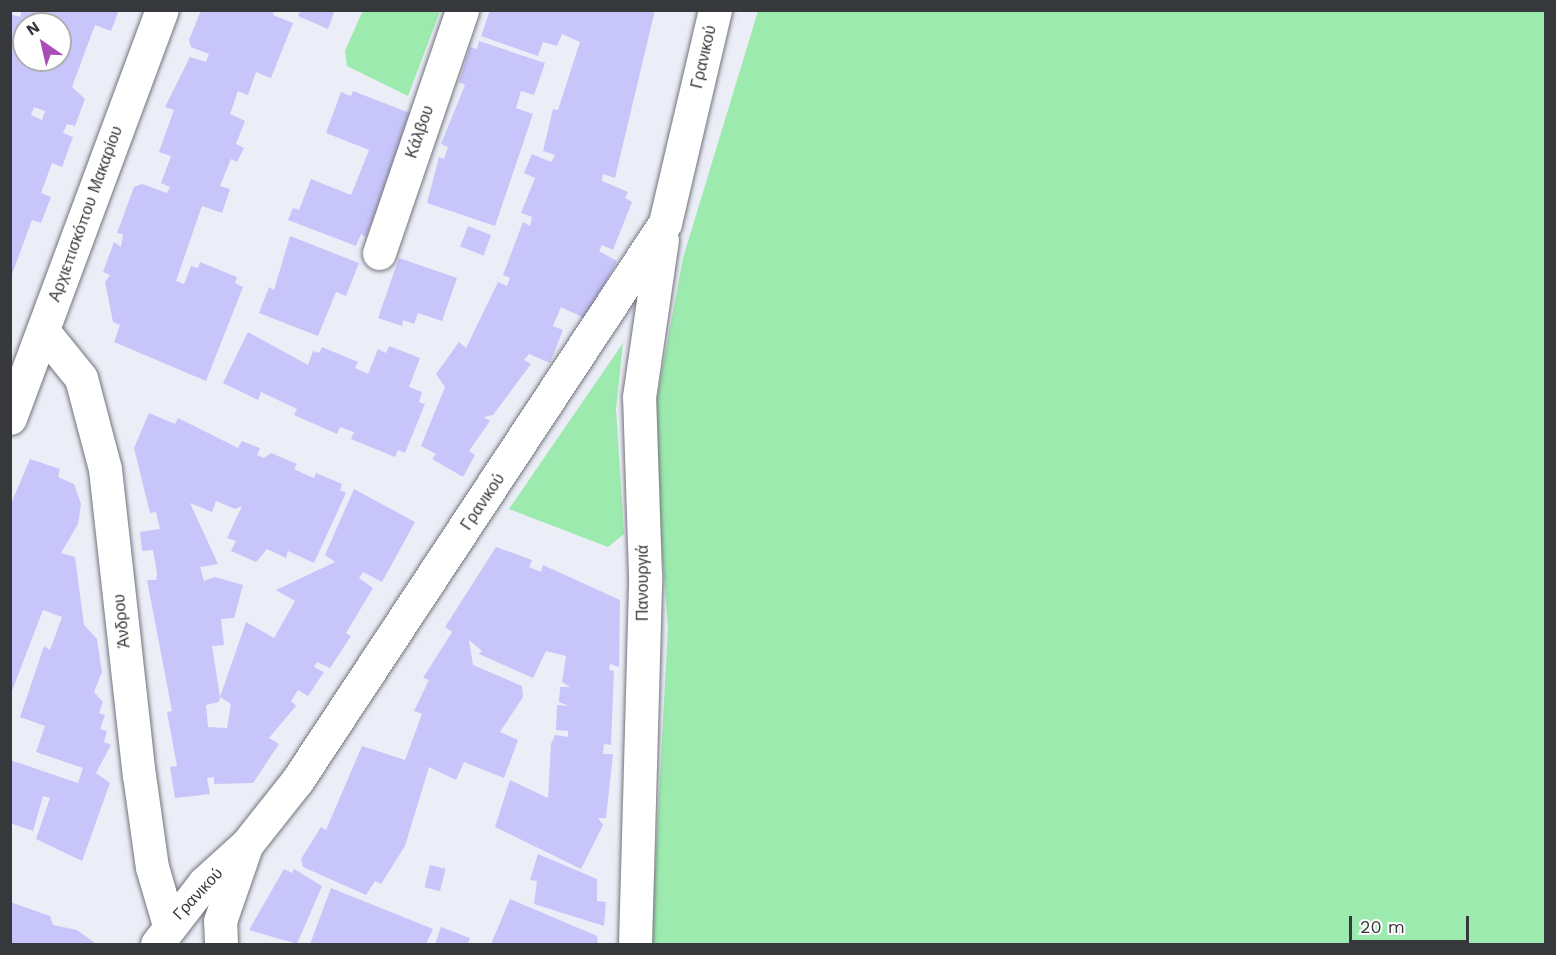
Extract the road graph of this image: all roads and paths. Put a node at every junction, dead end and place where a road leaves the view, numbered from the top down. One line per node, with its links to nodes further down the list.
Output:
1 (162, 10): 6 (street, Αρχιεπισκόπου Μακαρίου)
2 (462, 10): 5 (street, Κάλβου)
3 (716, 10): 4 (street, Γρανικού)
4 (665, 223): 8 (street, Γρανικού); 11 (street, Πανουργιά)
5 (379, 253)
6 (43, 331): 7 (street, Αρχιεπισκόπου Μακαρίου); 9 (street, Άνδρου)
7 (10, 418)
8 (247, 844): 9 (street, Γρανικού); 10 (street)
9 (163, 935)
10 (222, 945)
11 (635, 945)

